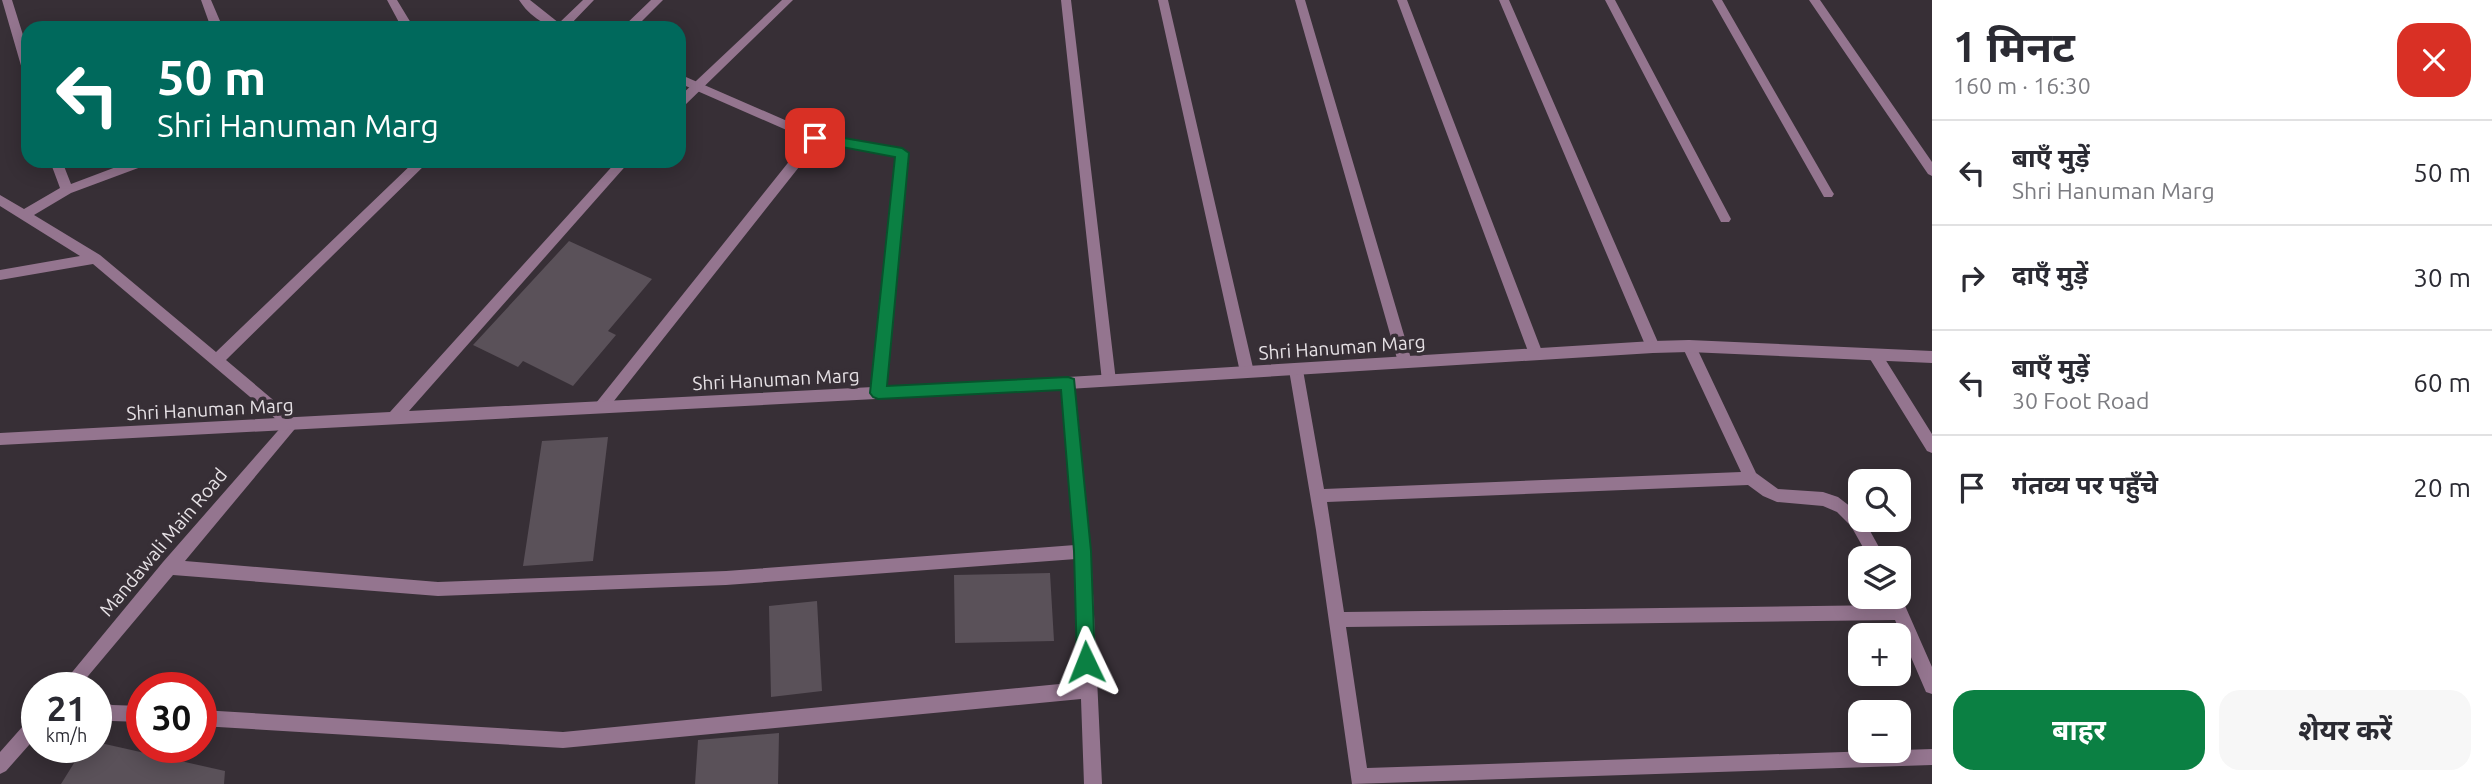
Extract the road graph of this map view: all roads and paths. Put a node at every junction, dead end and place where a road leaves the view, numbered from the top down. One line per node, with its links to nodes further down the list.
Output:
1 (7, 0): 21 (street)
2 (206, 0): 16 (street)
3 (392, 0): 17 (street)
4 (524, 0): 18 (street)
5 (589, 0): 19 (street)
6 (658, 0): 20 (street)
7 (788, 0): 23 (street)
8 (1066, 0): 47 (street)
9 (1163, 0): 46 (street)
10 (1300, 0): 44 (street)
11 (1402, 0): 40 (street)
12 (1504, 0): 39 (street)
13 (1610, 0): 35 (street)
14 (1717, 0): 32 (street)
15 (1814, 0): 30 (street)
16 (214, 21)
17 (404, 21)
18 (549, 21)
19 (567, 21)
20 (636, 21)
21 (21, 46)
22 (686, 81): 23 (street)
23 (698, 85): 24 (street); 25 (street)
24 (686, 97)
25 (815, 138): 49 (street); 50 (street)
26 (59, 168): 31 (street)
27 (126, 168): 31 (street)
28 (416, 168): 43 (street)
29 (618, 168): 51 (street)
30 (1932, 172)
31 (67, 190): 34 (street)
32 (1828, 194)
33 (0, 200): 34 (street)
34 (24, 215): 36 (street)
35 (1725, 219)
36 (94, 259): 37 (street); 43 (street)
37 (0, 275)
38 (1689, 346): 39 (street, Shri Hanuman Marg); 41 (street, Shri Hanuman Marg); 55 (street)
39 (1653, 347): 40 (street, Shri Hanuman Marg)
40 (1536, 354): 44 (street, Shri Hanuman Marg)
41 (1875, 355): 42 (street, Shri Hanuman Marg); 54 (street)
42 (1932, 357)
43 (217, 360): 52 (street)
44 (1405, 362): 45 (street, Shri Hanuman Marg)
45 (1296, 370): 46 (street, Shri Hanuman Marg); 56 (street)
46 (1247, 372): 47 (street, Shri Hanuman Marg)
47 (1109, 381): 48 (street, Shri Hanuman Marg)
48 (1068, 383): 49 (street, Shri Hanuman Marg); 58 (street)
49 (878, 393): 50 (street, Shri Hanuman Marg)
50 (601, 407): 51 (street, Shri Hanuman Marg)
51 (394, 418): 52 (street, Shri Hanuman Marg)
52 (292, 424): 53 (street, Shri Hanuman Marg); 59 (street, Mandawali Main Road)
53 (0, 439)
54 (1932, 447)
55 (1751, 478): 56 (street); 57 (street)
56 (1318, 496): 62 (street)
57 (1871, 546)
58 (1083, 551): 59 (street); 65 (street)
59 (168, 567): 63 (street, Mandawali Main Road)
60 (1848, 606): 62 (street)
61 (1899, 609): 64 (street)
62 (1338, 620): 70 (street)
63 (80, 672)
64 (1932, 686)
65 (1087, 690): 66 (street); 71 (street)
66 (217, 719)
67 (21, 741): 69 (street)
68 (1932, 757): 70 (street)
69 (0, 765)
70 (1361, 780)
71 (1093, 784)

